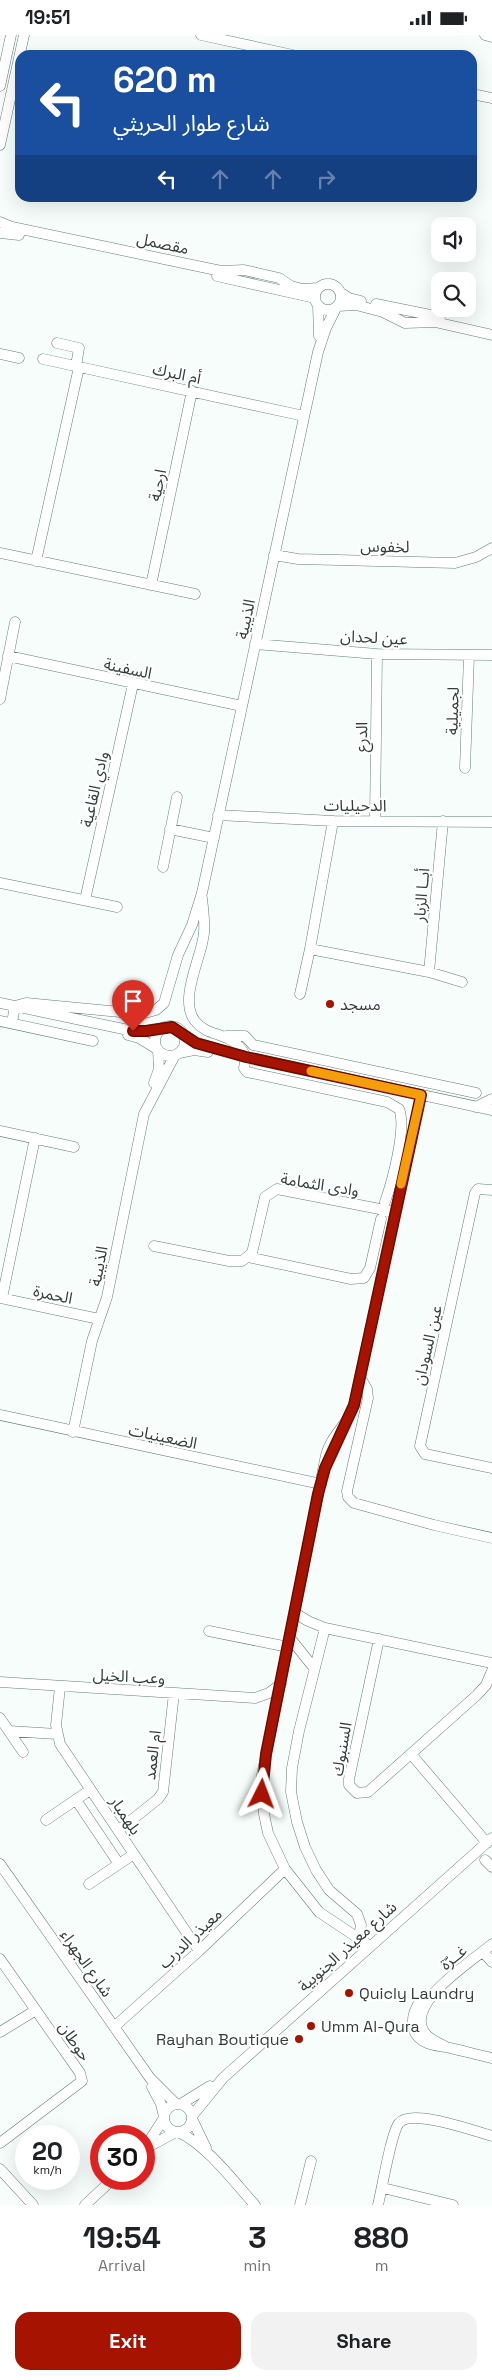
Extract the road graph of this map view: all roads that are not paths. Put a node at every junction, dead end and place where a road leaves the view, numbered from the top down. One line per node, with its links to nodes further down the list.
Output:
1 (11, 35): 9 (street)
2 (24, 35): 6 (street)
3 (201, 35): 7 (street)
4 (484, 35): 5 (street)
5 (492, 37)
6 (21, 50)
7 (271, 50)
8 (15, 76): 12 (street)
9 (0, 86)
10 (477, 94): 11 (street)
11 (491, 95)
12 (0, 145)
13 (0, 223): 15 (street, مقصمل)
14 (0, 233): 17 (street, مقصمل)
15 (319, 288): 16 (street); 17 (street)
16 (341, 293): 18 (street); 19 (street)
17 (317, 302): 18 (street); 22 (street, الذيبية)
18 (337, 307): 20 (street); 22 (street, الذيبية)
19 (492, 329)
20 (492, 335)
21 (57, 343): 26 (street)
22 (318, 352): 28 (street, الذيبية)
23 (0, 354): 24 (street)
24 (20, 358)
25 (43, 359): 26 (street, أم البرك)
26 (77, 366): 27 (street, أم البرك); 32 (street)
27 (192, 391): 28 (street, أم البرك); 33 (street, ارحية)
28 (304, 416): 31 (street, الذيبية)
29 (492, 548): 31 (street, لخفوس)
30 (0, 553): 32 (street)
31 (274, 555): 36 (street, الذيبية)
32 (36, 561): 33 (street)
33 (151, 585): 34 (street)
34 (195, 594)
35 (15, 622): 40 (street)
36 (255, 644): 37 (street, عين لحدان); 43 (street, الذيبية)
37 (377, 654): 38 (street, عين لحدان); 47 (street, الدرع)
38 (469, 655): 39 (street, عين لحدان); 44 (street, لجميلية)
39 (492, 655)
40 (8, 656): 41 (street, السفينة); 42 (street)
41 (133, 684): 43 (street, السفينة); 56 (street, وادي القاعية)
42 (0, 699)
43 (242, 706): 46 (street, الذيبية)
44 (465, 768)
45 (177, 797): 51 (street)
46 (218, 815): 48 (street, الدحيليات); 52 (street, الذيبية)
47 (375, 820): 48 (street, الدحيليات); 49 (street, الدحيليات)
48 (333, 821): 60 (street)
49 (443, 821): 50 (street, الدحيليات); 61 (street, أبــا الزبار)
50 (492, 822)
51 (170, 829): 52 (street); 53 (street)
52 (214, 838): 55 (street, الذيبية)
53 (163, 867)
54 (0, 883): 56 (street)
55 (202, 893): 58 (street, الذيبية); 59 (street, الذيبية)
56 (85, 900): 57 (street)
57 (117, 907)
58 (192, 925): 59 (street); 66 (street, الذيبية)
59 (204, 928): 71 (street, الذيبية)
60 (310, 949): 61 (street); 63 (street)
61 (429, 972): 62 (street)
62 (462, 981)
63 (300, 994)
64 (0, 1003): 66 (street)
65 (0, 1007): 66 (street)
66 (15, 1009): 68 (street); 69 (street); 73 (street)
67 (0, 1021): 68 (street)
68 (12, 1023): 72 (street)
69 (164, 1027): 70 (street); 73 (street)
70 (183, 1034): 74 (street); 75 (street)
71 (226, 1036): 75 (street, الذيبية); 80 (street)
72 (93, 1041)
73 (157, 1049): 74 (street); 83 (street, الذيبية)
74 (177, 1054): 75 (street); 83 (street, الذيبية)
75 (246, 1057): 76 (street); 78 (street, الذيبية)
76 (279, 1065): 77 (street); 78 (street)
77 (313, 1072): 79 (street); 81 (street)
78 (277, 1079): 79 (street)
79 (311, 1085): 90 (street)
80 (476, 1093)
81 (421, 1095): 84 (street); 91 (street)
82 (492, 1099): 84 (street)
83 (147, 1105): 96 (street, الذيبية)
84 (476, 1107): 85 (street)
85 (492, 1111)
86 (0, 1131): 87 (street)
87 (36, 1138): 88 (street); 95 (street)
88 (74, 1147)
89 (492, 1191): 100 (street, عين السودان)
90 (385, 1202)
91 (395, 1212): 94 (street, وادى الثمامة); 97 (street)
92 (381, 1219): 94 (street)
93 (154, 1246): 94 (street)
94 (248, 1257)
95 (1, 1298): 96 (street, الحمرة)
96 (99, 1319): 99 (street, الذيبية)
97 (360, 1377): 101 (street); 102 (street)
98 (0, 1415): 99 (street, الضعينيات)
99 (73, 1432): 101 (street, الضعينيات)
100 (492, 1468)
101 (321, 1484): 103 (street)
102 (492, 1537)
103 (295, 1613): 104 (street); 107 (street)
104 (325, 1628): 106 (street); 109 (street)
105 (209, 1631): 107 (street)
106 (379, 1639): 108 (street); 121 (street, السنبوك)
107 (289, 1642): 109 (street); 112 (street)
108 (492, 1663)
109 (314, 1668): 132 (street)
110 (492, 1671): 121 (street, السنبوك)
111 (0, 1682): 113 (street, وعب الخيل)
112 (281, 1683): 115 (street); 116 (street)
113 (60, 1687): 114 (street, وعب الخيل); 119 (street, بلهمبار)
114 (174, 1693): 115 (street, وعب الخيل); 125 (street, ام العمد)
115 (255, 1698): 116 (street)
116 (274, 1713): 130 (street)
117 (0, 1718): 118 (street)
118 (9, 1731): 119 (street); 120 (street)
119 (57, 1734): 122 (street, بلهمبار)
120 (23, 1752)
121 (411, 1754): 126 (street)
122 (90, 1790): 123 (street); 125 (street, بلهمبار)
123 (76, 1800): 124 (street); 129 (street)
124 (46, 1821)
125 (119, 1830): 127 (street, بلهمبار)
126 (490, 1841): 134 (street, شارع معيذر الجنوبية)
127 (134, 1854): 129 (street); 135 (street, بلهمبار)
128 (0, 1864): 140 (street, شارع الجهراء)
129 (118, 1864): 131 (street)
130 (285, 1869): 132 (street); 135 (street, معيذر الدرب)
131 (89, 1884)
132 (359, 1937): 134 (street)
133 (492, 1944): 136 (street, غــرّة)
134 (370, 1946): 143 (street, شارع معيذر الجنوبية)
135 (199, 1951): 140 (street, معيذر الدرب)
136 (483, 1952): 138 (street); 142 (street, غــرّة)
137 (0, 1959): 139 (street, حوطان)
138 (492, 1962)
139 (36, 2010): 141 (street); 151 (street, حوطان)
140 (114, 2027): 144 (street, شارع الجهراء)
141 (0, 2032)
142 (492, 2058)
143 (223, 2078): 145 (street, شارع معيذر الجنوبية); 147 (street, شارع معيذر الجنوبية)
144 (150, 2079): 145 (street, شارع الجهراء); 146 (street, شارع الجهراء)
145 (178, 2104): 146 (street); 147 (street)
146 (164, 2117): 148 (street); 149 (street)
147 (192, 2117): 149 (street); 153 (street)
148 (155, 2131)
149 (177, 2132): 152 (street); 153 (street)
150 (492, 2136): 156 (street)
151 (0, 2143)
152 (155, 2143)
153 (210, 2156): 160 (street)
154 (311, 2161): 161 (street)
155 (0, 2169): 158 (street)
156 (383, 2188): 162 (street); 163 (street)
157 (101, 2190): 159 (street)
158 (34, 2205)
159 (85, 2205)
160 (255, 2205)
161 (300, 2205)
162 (378, 2205)
163 (453, 2205)

